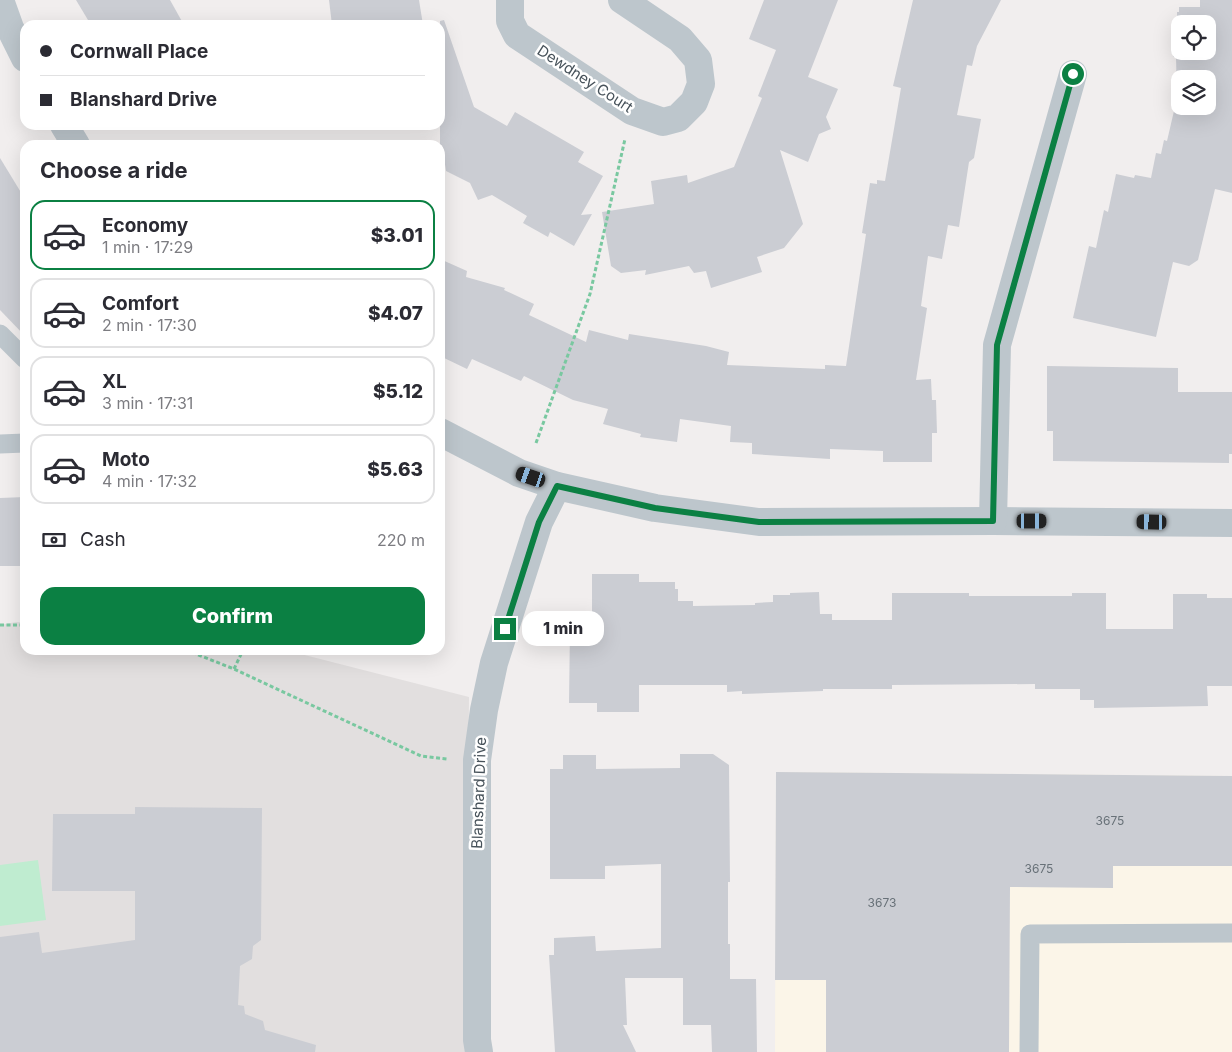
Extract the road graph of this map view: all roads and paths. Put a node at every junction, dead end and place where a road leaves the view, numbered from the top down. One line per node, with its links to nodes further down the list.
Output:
1 (0, 0): 4 (street)
2 (510, 0): 6 (street, Dewdney Court)
3 (622, 0): 6 (street, Dewdney Court)
4 (20, 48)
5 (1073, 74): 14 (street)
6 (632, 111): 11 (path)
7 (0, 334): 8 (lane)
8 (20, 354)
9 (445, 435): 13 (street)
10 (20, 443): 12 (lane)
11 (536, 443)
12 (0, 444)
13 (557, 486): 14 (street); 23 (street, Blanshard Drive)
14 (993, 521): 15 (street)
15 (1232, 523)
16 (0, 625): 17 (path)
17 (20, 625)
18 (199, 655): 20 (path)
19 (241, 655): 20 (path)
20 (234, 669): 21 (path)
21 (446, 759)
22 (1232, 933): 24 (lane)
23 (479, 1052)
24 (1029, 1052)

